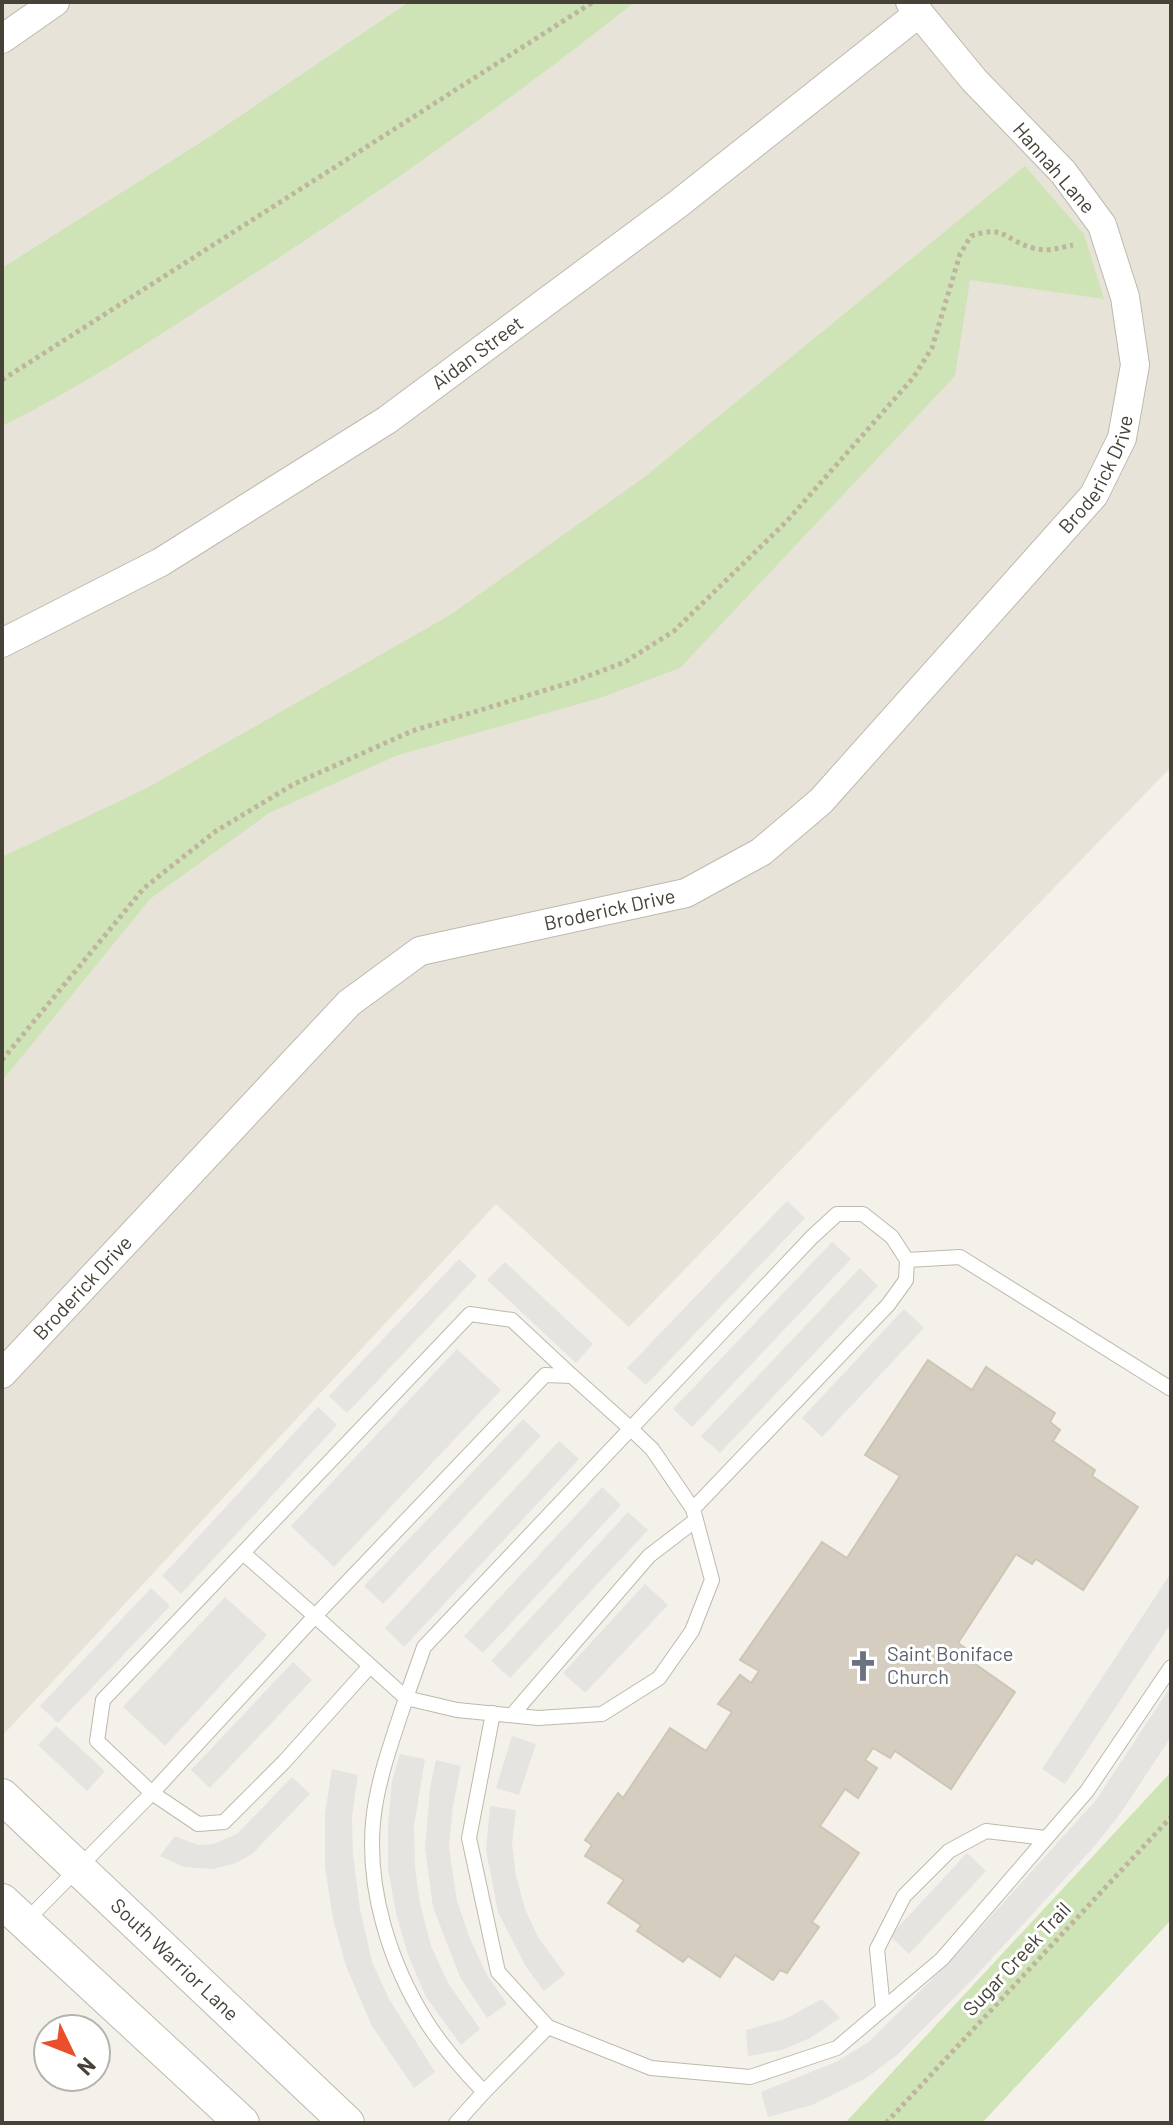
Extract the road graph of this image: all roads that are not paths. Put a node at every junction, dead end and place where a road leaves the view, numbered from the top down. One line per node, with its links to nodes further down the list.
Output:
1 (55, 2): 3 (street)
2 (915, 8): 4 (street, Hannah Lane); 5 (street, Aidan Street)
3 (2, 39)
4 (1135, 365): 7 (street, Broderick Drive)
5 (2, 643)
6 (907, 1260): 9 (lane); 10 (lane); 11 (lane)
7 (2, 1374)
8 (572, 1376): 10 (lane); 12 (lane); 13 (lane)
9 (1171, 1389)
10 (631, 1429): 11 (lane); 16 (lane)
11 (695, 1515): 18 (lane); 18 (lane)
12 (243, 1553): 13 (lane); 19 (lane)
13 (315, 1616): 14 (lane); 19 (lane)
14 (370, 1666): 16 (lane); 19 (lane)
15 (1171, 1667): 21 (lane)
16 (406, 1698): 17 (lane); 26 (lane)
17 (493, 1713): 18 (lane); 25 (lane)
18 (512, 1715)
19 (152, 1793): 22 (lane)
20 (2, 1796): 22 (street, South Warrior Lane)
21 (1046, 1838): 24 (lane); 24 (lane)
22 (78, 1867): 23 (lane); 28 (street, South Warrior Lane)
23 (14, 1912): 27 (street)
24 (883, 2009): 25 (lane)
25 (548, 2027): 26 (lane)
26 (484, 2092): 29 (lane)
27 (242, 2123)
28 (347, 2123)
29 (456, 2123)

